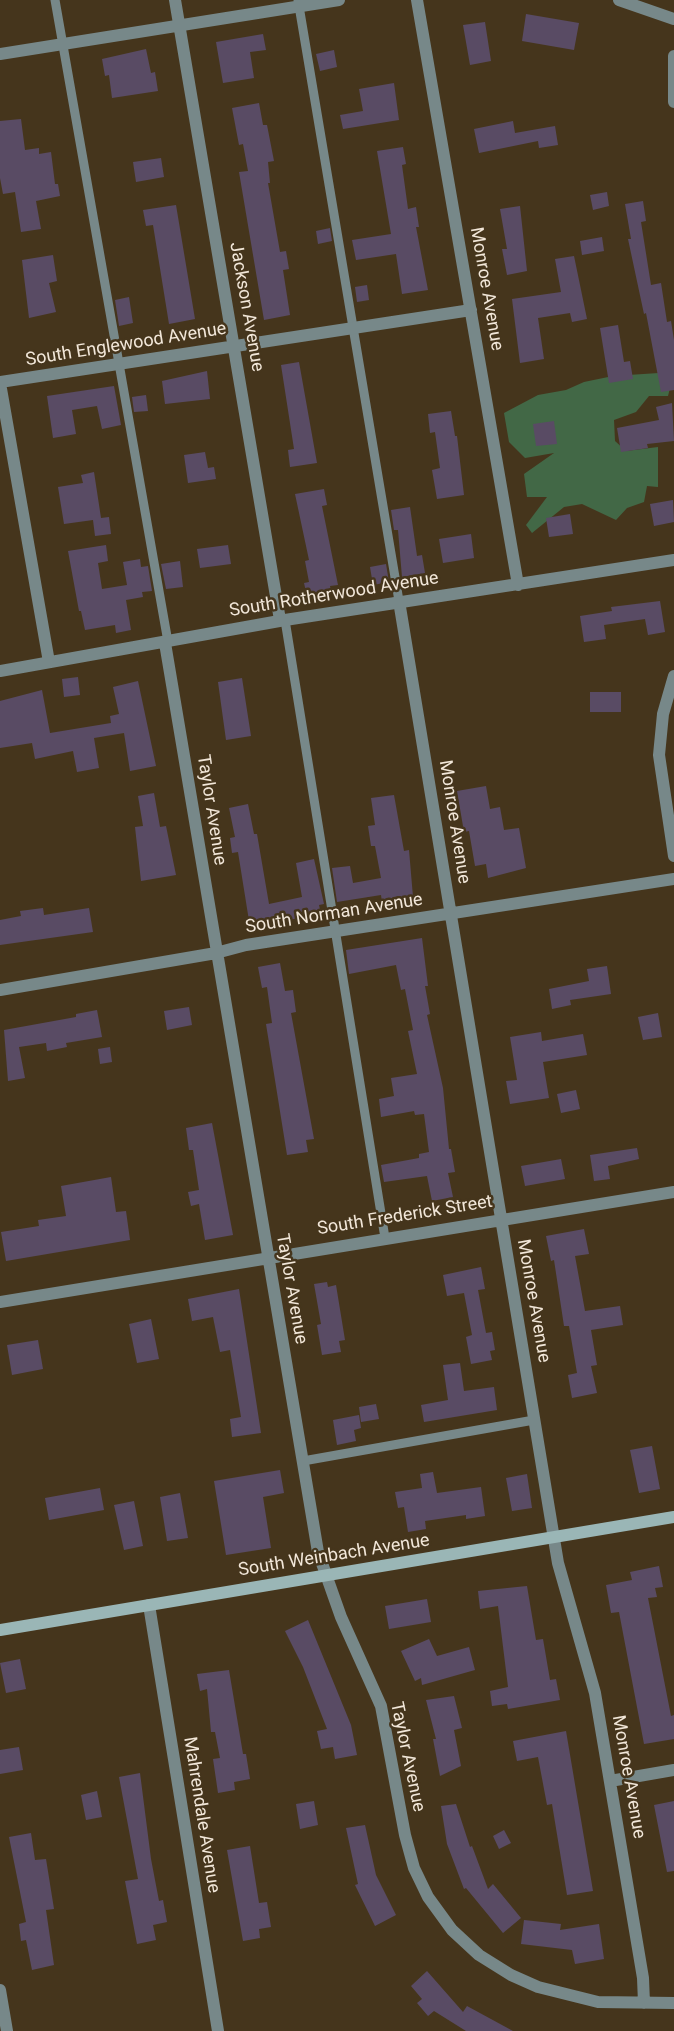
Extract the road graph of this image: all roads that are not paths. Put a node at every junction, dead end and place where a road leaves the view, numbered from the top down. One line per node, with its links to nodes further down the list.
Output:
1 (56, 0): 9 (lane)
2 (175, 0): 8 (street, Jackson Avenue)
3 (339, 0): 6 (street)
4 (417, 0): 13 (street, Monroe Avenue)
5 (620, 0): 7 (street)
6 (298, 3): 8 (street); 14 (lane)
7 (674, 19)
8 (180, 25): 9 (street); 15 (street, Jackson Avenue)
9 (63, 44): 10 (street); 16 (lane)
10 (0, 54)
11 (674, 56): 12 (street)
12 (674, 102)
13 (471, 310): 14 (street, South Englewood Avenue); 19 (street, Monroe Avenue)
14 (353, 328): 15 (street, South Englewood Avenue); 20 (lane)
15 (235, 346): 16 (street, South Englewood Avenue); 21 (street, Jackson Avenue)
16 (117, 364): 17 (street, South Englewood Avenue); 22 (lane)
17 (0, 383): 23 (street)
18 (674, 560): 19 (street, South Rotherwood Avenue)
19 (518, 585): 20 (street, South Rotherwood Avenue)
20 (399, 601): 21 (street, South Rotherwood Avenue); 28 (street, Monroe Avenue)
21 (282, 620): 22 (street, South Rotherwood Avenue); 29 (lane)
22 (166, 643): 23 (street, South Rotherwood Avenue); 30 (street, Taylor Avenue)
23 (49, 662): 24 (street, South Rotherwood Avenue)
24 (0, 671)
25 (674, 676): 26 (street)
26 (674, 856)
27 (674, 879): 28 (street, South Norman Avenue)
28 (451, 915): 29 (street, South Norman Avenue); 33 (street, Monroe Avenue)
29 (334, 933): 30 (street, South Norman Avenue); 34 (lane)
30 (216, 953): 31 (street, South Norman Avenue); 35 (street, Taylor Avenue)
31 (0, 990)
32 (674, 1192): 33 (street, South Frederick Street)
33 (501, 1218): 34 (street, South Frederick Street); 37 (street, Monroe Avenue)
34 (385, 1238): 35 (street, South Frederick Street)
35 (267, 1256): 36 (street, South Frederick Street); 38 (street, Taylor Avenue)
36 (0, 1302)
37 (534, 1420): 38 (lane); 40 (street, Monroe Avenue)
38 (303, 1461): 41 (street, Taylor Avenue)
39 (674, 1517): 40 (street, South Weinbach Avenue)
40 (554, 1537): 41 (street, South Weinbach Avenue); 45 (street, Monroe Avenue)
41 (325, 1576): 42 (street, South Weinbach Avenue); 47 (street, Taylor Avenue)
42 (149, 1605): 43 (street, South Weinbach Avenue); 50 (street, Mahrendale Avenue)
43 (0, 1630)
44 (674, 1770): 45 (street)
45 (610, 1781): 47 (street, Monroe Avenue)
46 (0, 1990): 49 (street)
47 (644, 2003): 48 (street, Taylor Avenue)
48 (674, 2003)
49 (7, 2031)
50 (218, 2031)

